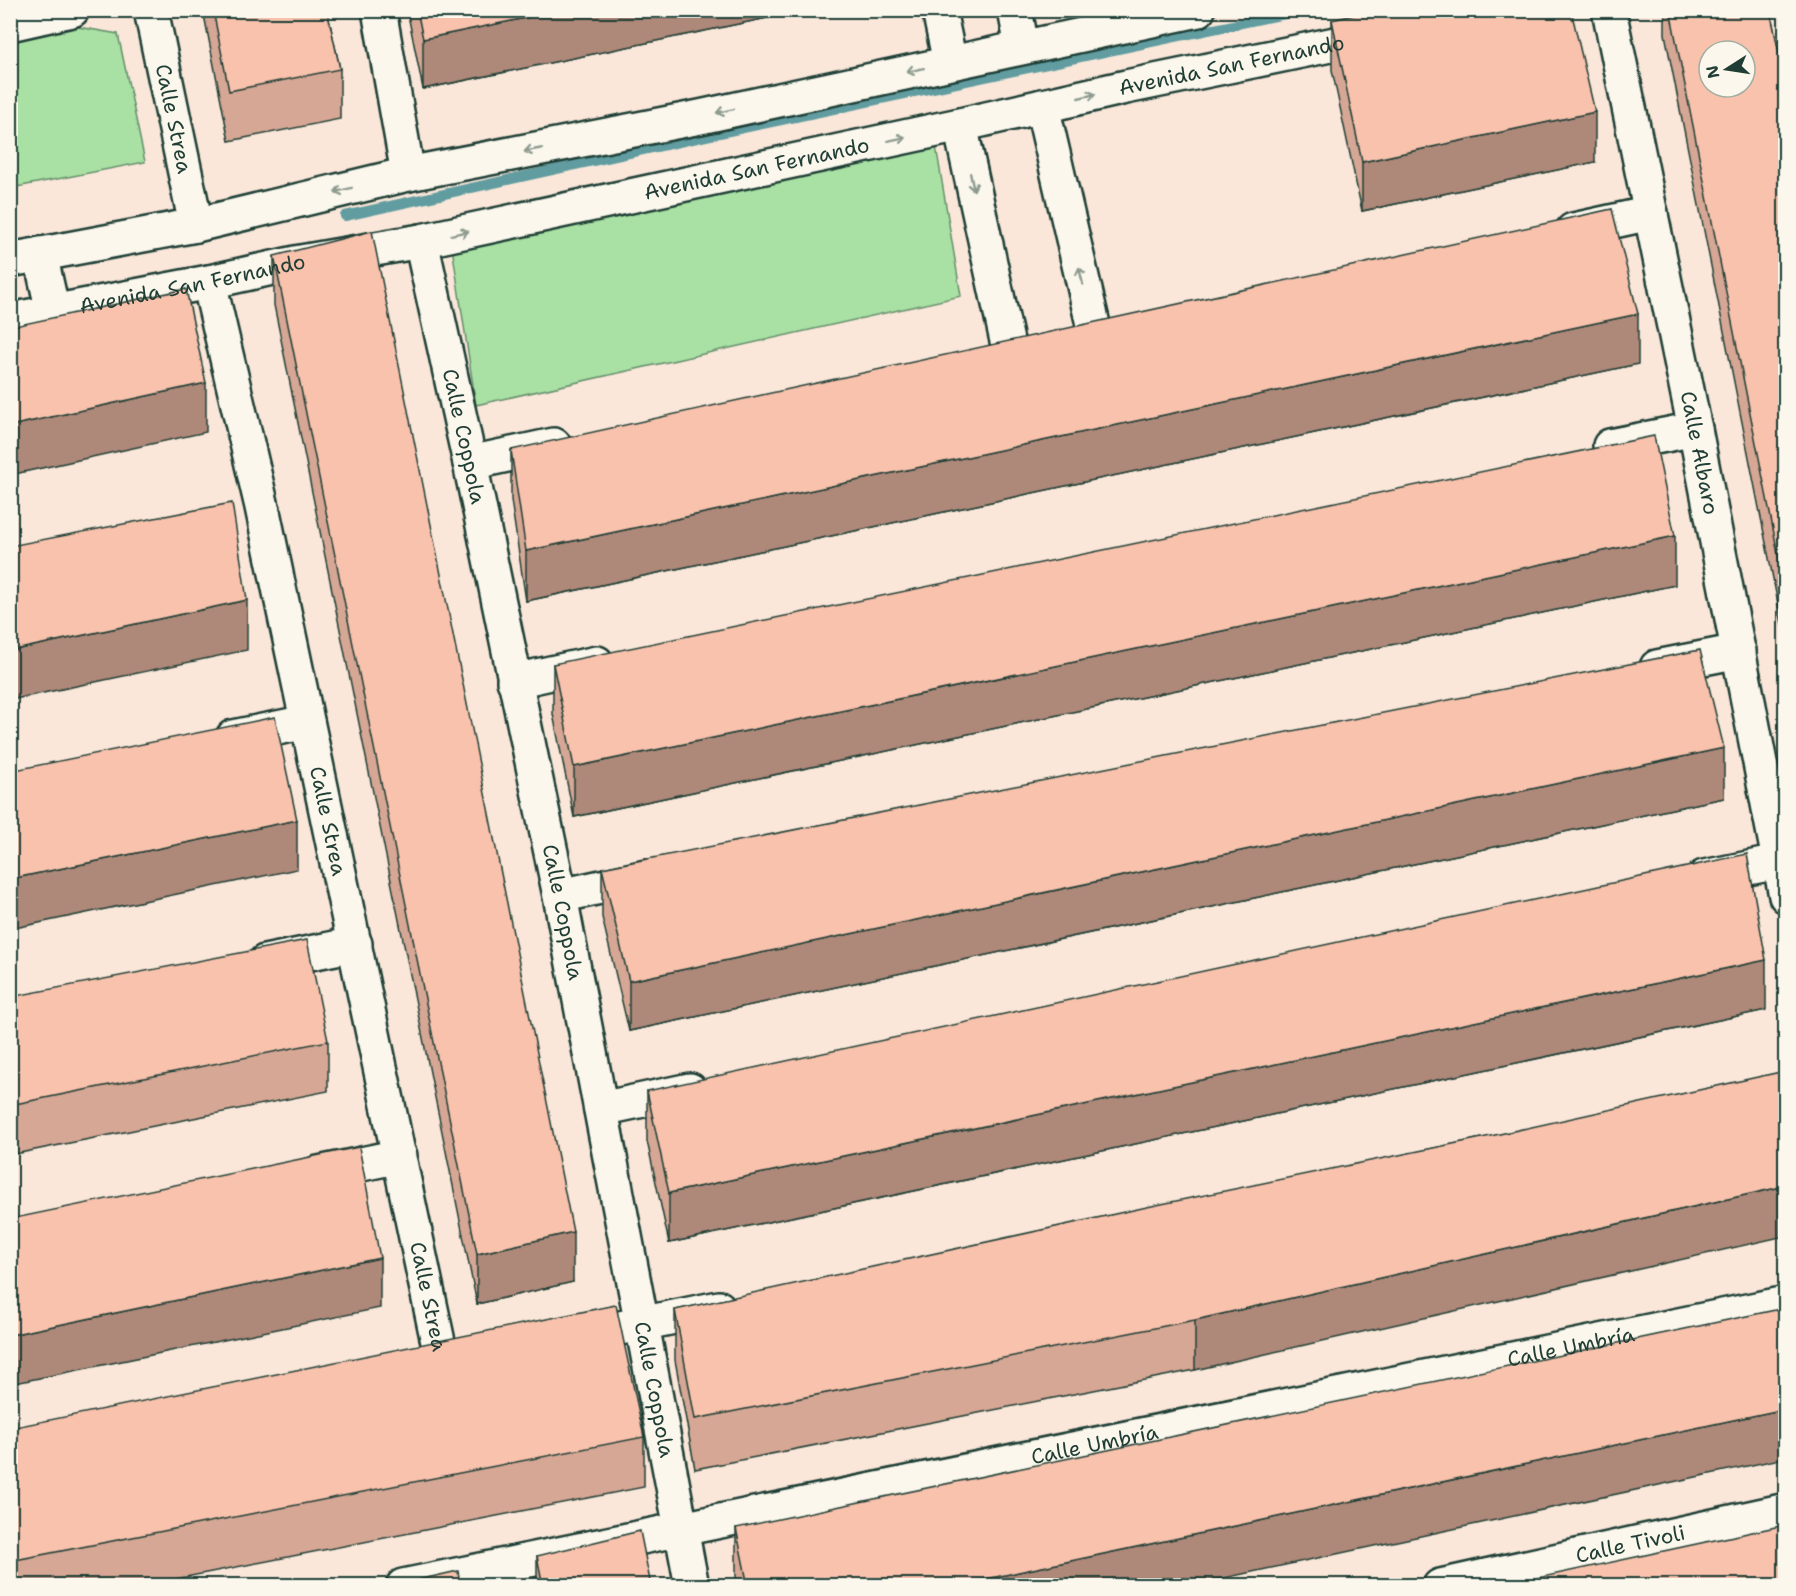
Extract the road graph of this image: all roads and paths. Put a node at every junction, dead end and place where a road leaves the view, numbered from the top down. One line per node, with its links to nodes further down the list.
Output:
1 (72, 10): 8 (street)
2 (151, 10): 16 (street, Calle Strea)
3 (380, 10): 14 (street)
4 (939, 10): 11 (street)
5 (1015, 10): 10 (street)
6 (1198, 10): 10 (street)
7 (1609, 10): 15 (street, Calle Albaro)
8 (10, 24)
9 (1407, 30): 12 (street, Avenida San Fernando, one-way to 9)
10 (1022, 47): 11 (street)
11 (950, 63): 14 (street, one-way to 14)
12 (1042, 106): 13 (street, Avenida San Fernando); 24 (street, one-way to 12)
13 (960, 125): 18 (street, Avenida San Fernando, one-way to 13); 24 (street, one-way to 24)
14 (408, 174): 16 (street, one-way to 16)
15 (1651, 213): 17 (street); 25 (street, Calle Albaro)
16 (196, 225): 19 (street)
17 (1547, 236)
18 (421, 241): 20 (street, Avenida San Fernando); 28 (street, Calle Coppola)
19 (25, 257): 21 (street)
20 (209, 282): 21 (street, Avenida San Fernando); 29 (street, Calle Strea)
21 (53, 312): 22 (street, Avenida San Fernando)
22 (10, 320)
23 (1129, 325): 24 (street)
24 (1095, 333)
25 (1695, 429): 27 (street); 31 (street, Calle Albaro)
26 (587, 438): 28 (street)
27 (1580, 453)
28 (470, 463): 34 (street, Calle Coppola)
29 (262, 507): 30 (street); 35 (street, Calle Strea)
30 (227, 514)
31 (1739, 651): 33 (street); 37 (street, Calle Albaro)
32 (630, 656): 34 (street)
33 (1633, 672)
34 (514, 681): 40 (street, Calle Coppola)
35 (307, 722): 36 (street); 42 (street, Calle Strea)
36 (205, 742)
37 (1778, 862): 39 (street); 41 (street, Calle Albaro)
38 (676, 871): 40 (street)
39 (1673, 884)
40 (560, 896): 45 (street, Calle Coppola)
41 (1785, 896)
42 (355, 944): 43 (street); 46 (street, Calle Strea)
43 (240, 967)
44 (718, 1084): 45 (street)
45 (601, 1109): 50 (street, Calle Coppola)
46 (400, 1156): 47 (street); 52 (street, Calle Strea)
47 (285, 1179)
48 (745, 1302): 50 (street)
49 (1785, 1303): 54 (street, Calle Umbría)
50 (641, 1325): 51 (street); 54 (street, Calle Coppola)
51 (548, 1342)
52 (408, 1369)
53 (1785, 1510): 58 (street, Calle Tivoli)
54 (680, 1530): 55 (street, Calle Umbría); 57 (street, Calle Coppola)
55 (475, 1578): 56 (street, Calle Umbría)
56 (403, 1586)
57 (692, 1586)
58 (1440, 1586)

